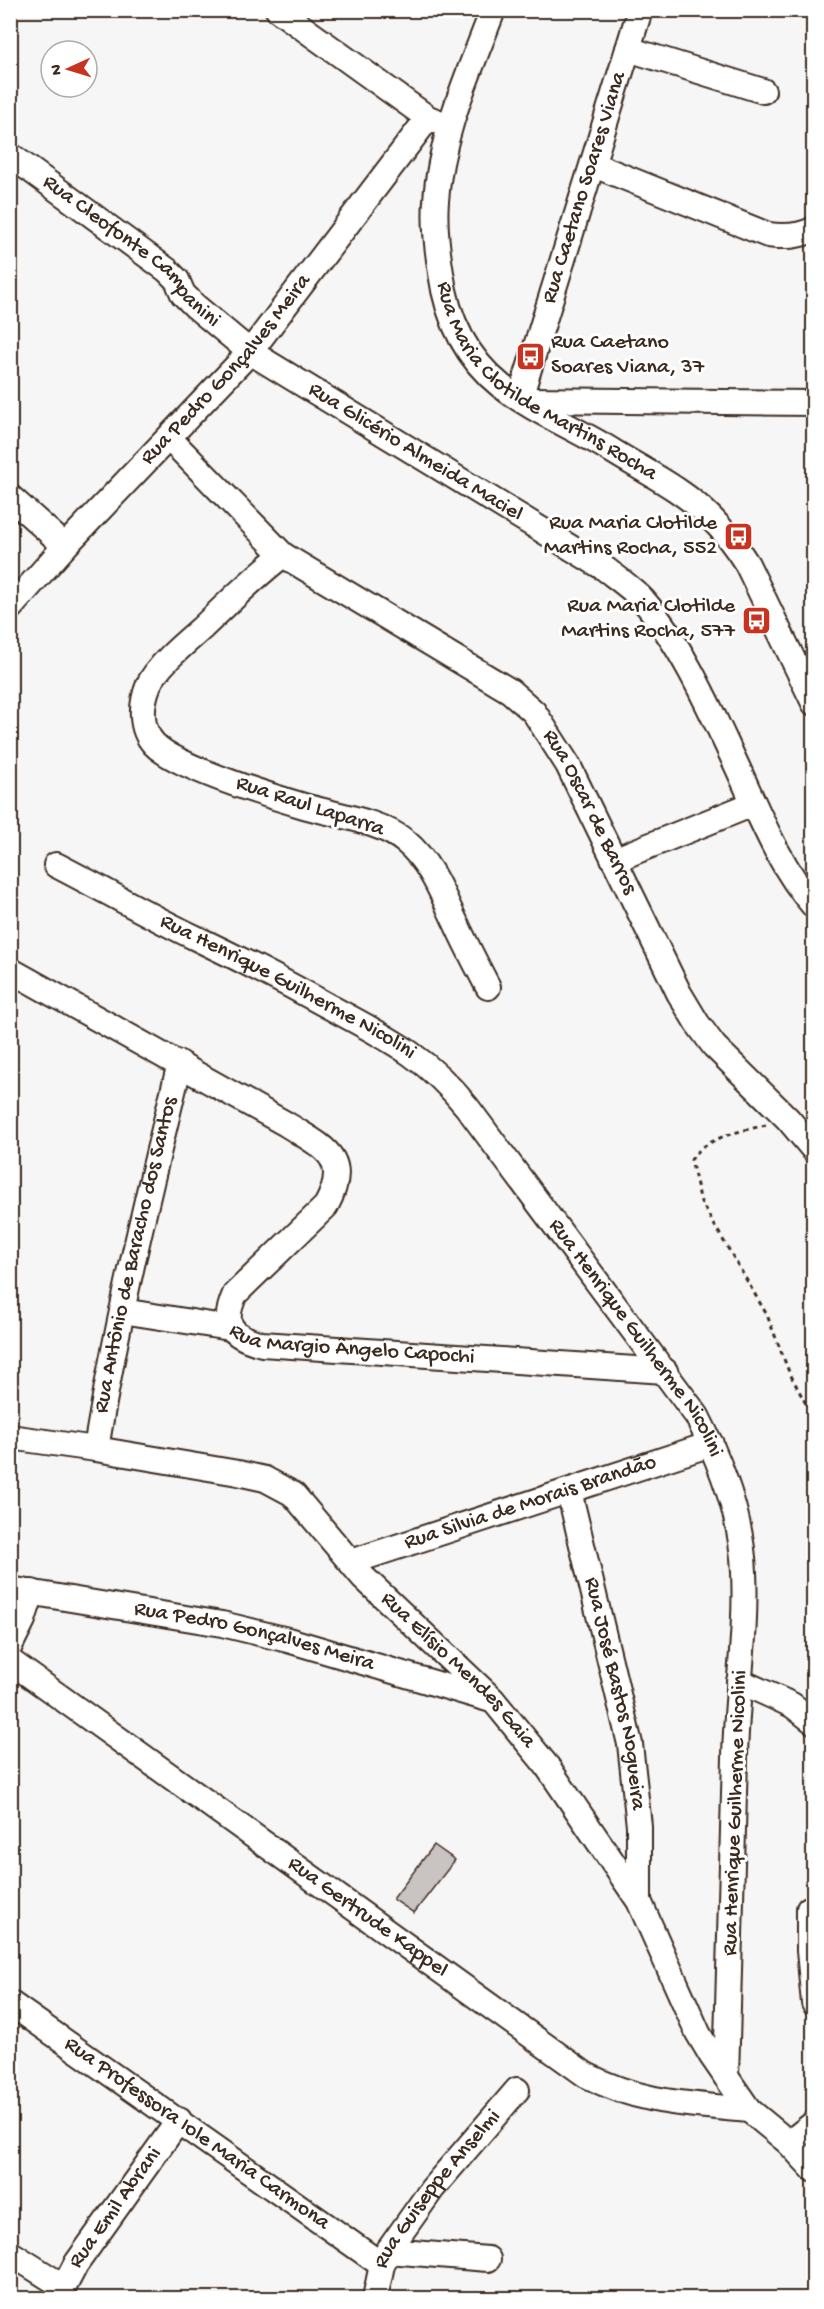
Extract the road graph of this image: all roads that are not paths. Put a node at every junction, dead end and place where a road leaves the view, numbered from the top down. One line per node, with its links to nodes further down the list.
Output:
1 (278, 10): 6 (street)
2 (493, 10): 6 (street, Rua Maria Clotilde Martins Rocha)
3 (640, 10): 4 (street, Rua Caetano Soares Viana)
4 (628, 49): 5 (street); 8 (street, Rua Caetano Soares Viana)
5 (762, 91)
6 (439, 122): 10 (street, Rua Pedro Gonçalves Meira); 11 (street, Rua Maria Clotilde Martins Rocha)
7 (10, 155): 10 (street, Rua Cleofonte Campanini)
8 (594, 165): 9 (street); 11 (street, Rua Caetano Soares Viana)
9 (813, 229)
10 (250, 352): 13 (street, Rua Pedro Gonçalves Meira); 19 (street, Rua Glicério Almeida Maciel)
11 (522, 399): 12 (street); 18 (street, Rua Maria Clotilde Martins Rocha)
12 (813, 403)
13 (169, 438): 15 (street, Rua Pedro Gonçalves Meira); 16 (street, Rua Oscar de Barros)
14 (10, 497): 15 (street)
15 (65, 546): 17 (street, Rua Pedro Gonçalves Meira)
16 (283, 555): 20 (street, Rua Oscar de Barros); 24 (street, Rua Raul Laparra)
17 (10, 609)
18 (813, 703)
19 (753, 804): 20 (street); 22 (street, Rua Glicério Almeida Maciel)
20 (614, 860): 26 (street, Rua Oscar de Barros)
21 (56, 865): 29 (street, Rua Henrique Guilherme Nicolini)
22 (813, 906)
23 (10, 970): 25 (street, Rua Margio Ângelo Capochi)
24 (488, 987)
25 (180, 1064): 27 (street, Rua Antônio de Baracho dos Santos); 28 (street, Rua Margio Ângelo Capochi)
26 (813, 1150)
27 (122, 1311): 28 (street); 32 (street, Rua Antônio de Baracho dos Santos)
28 (230, 1328): 29 (street, Rua Margio Ângelo Capochi)
29 (665, 1371): 31 (street, Rua Henrique Guilherme Nicolini)
30 (10, 1437): 32 (street, Rua Elísio Mendes Gaia)
31 (711, 1444): 33 (street, Rua Silvia de Morais Brandão); 38 (street, Rua Henrique Guilherme Nicolini)
32 (96, 1449): 34 (street, Rua Elísio Mendes Gaia)
33 (568, 1491): 34 (street, Rua Silvia de Morais Brandão); 41 (street, Rua José Bastos Nogueira)
34 (351, 1562): 39 (street, Rua Elísio Mendes Gaia)
35 (21, 1591): 36 (street); 39 (street, Rua Pedro Gonçalves Meira)
36 (10, 1646)
37 (10, 1661): 47 (street, Rua Gertrude Kappel)
38 (739, 1681): 40 (street); 45 (street, Rua Henrique Guilherme Nicolini)
39 (493, 1700): 41 (street, Rua Elísio Mendes Gaia)
40 (813, 1722)
41 (639, 1900): 45 (street, Rua Elísio Mendes Gaia)
42 (809, 1909): 44 (street)
43 (10, 2003): 48 (street, Rua Professora Iole Maria Carmona)
44 (813, 2003)
45 (726, 2077): 47 (street, Rua Elísio Mendes Gaia)
46 (517, 2090): 53 (street, Rua Guiseppe Anselmi)
47 (749, 2110): 50 (street, Rua Elísio Mendes Gaia)
48 (179, 2120): 53 (street, Rua Professora Iole Maria Carmona); 55 (street, Rua Emil Abrani)
49 (813, 2123): 50 (street)
50 (789, 2143): 51 (street, Rua Elísio Mendes Gaia)
51 (813, 2170)
52 (10, 2253): 55 (street)
53 (385, 2258): 54 (street); 56 (street, Rua Guiseppe Anselmi)
54 (488, 2259)
55 (62, 2293)
56 (375, 2298)

